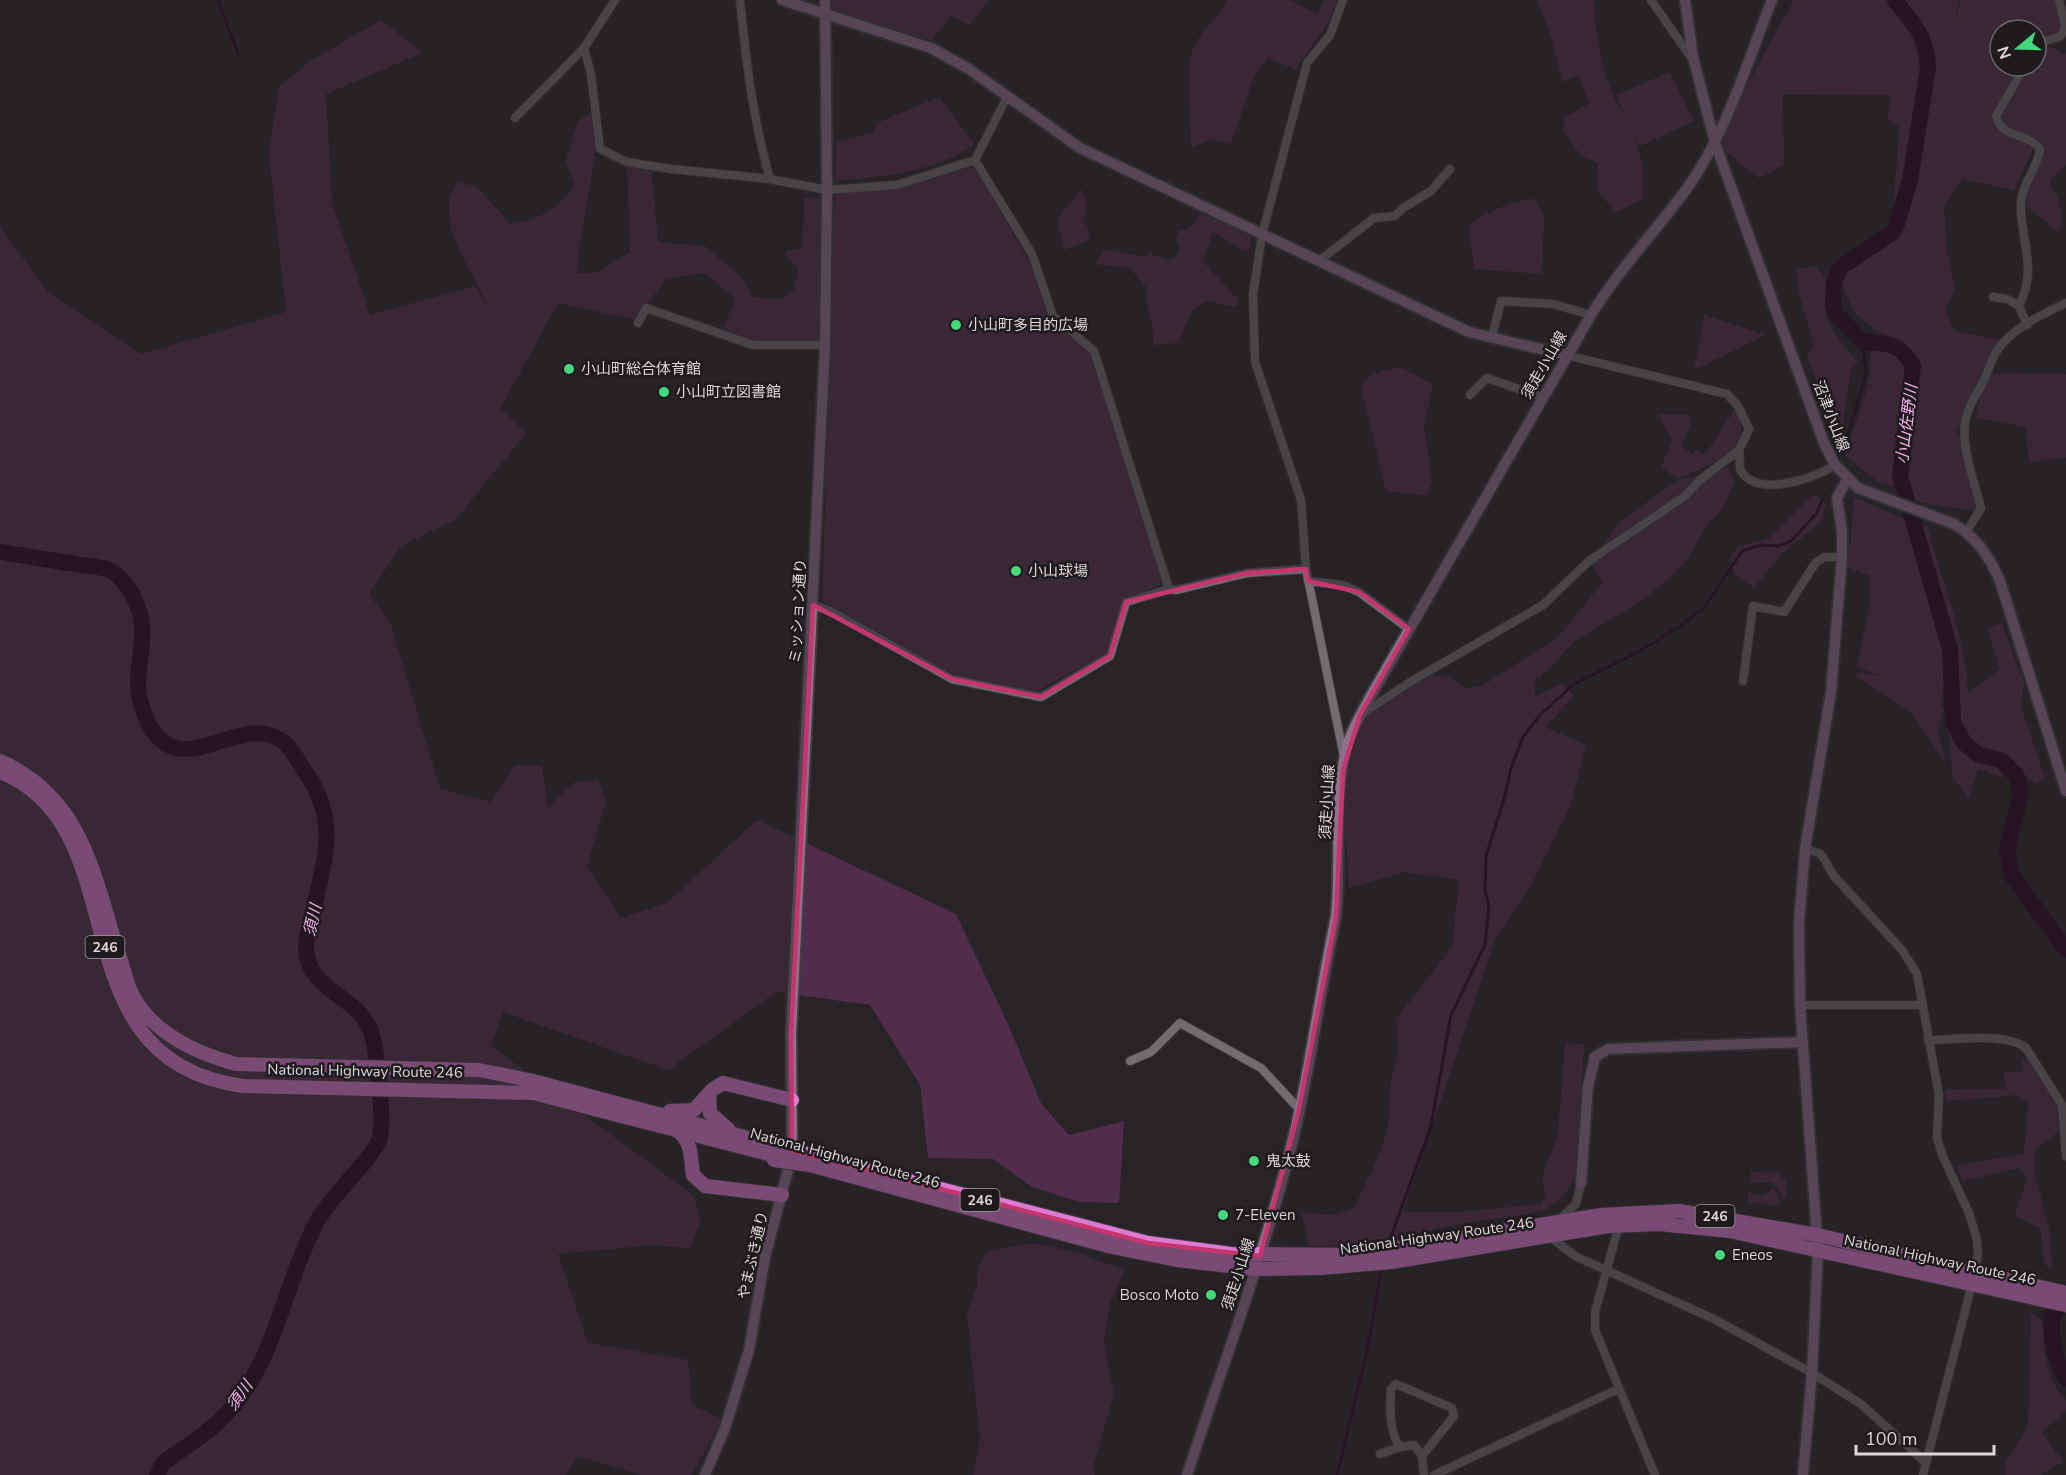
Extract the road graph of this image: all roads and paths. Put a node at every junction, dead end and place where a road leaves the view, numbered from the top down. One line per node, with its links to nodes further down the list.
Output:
1 (615, 0): 12 (street)
2 (740, 0): 20 (street)
3 (782, 0): 10 (street)
4 (825, 0): 10 (street, ミッション通り)
5 (1342, 0): 22 (street)
6 (1651, 0): 13 (street)
7 (1685, 0): 13 (street, 沼津小山線)
8 (1772, 0): 17 (street, 須走小山線)
9 (2059, 0): 11 (street)
10 (825, 16): 15 (street); 21 (street, ミッション通り)
11 (2048, 40)
12 (584, 48): 16 (street); 20 (street)
13 (1694, 63): 17 (street, 沼津小山線)
14 (2018, 78): 26 (street)
15 (1007, 97): 18 (street); 22 (street)
16 (515, 118)
17 (1714, 143): 27 (street, 須走小山線); 36 (street, 沼津小山線)
18 (975, 160): 21 (street); 42 (street)
19 (1450, 169): 23 (street)
20 (770, 179): 21 (street)
21 (827, 190): 31 (street, ミッション通り)
22 (1262, 234): 23 (street); 40 (street)
23 (1319, 261): 30 (street)
24 (1993, 297): 26 (street)
25 (2066, 303): 29 (street)
26 (2019, 306): 29 (street)
27 (1591, 315): 30 (street); 32 (street, 須走小山線)
28 (638, 323): 31 (street)
29 (2027, 325): 38 (street)
30 (1492, 338): 32 (street)
31 (825, 345): 43 (street, ミッション通り)
32 (1566, 355): 34 (street, 須走小山線); 35 (street)
33 (1470, 394): 34 (street)
34 (1542, 397): 44 (street, 須走小山線)
35 (1739, 450): 36 (street); 46 (street)
36 (1835, 465): 37 (street, 沼津小山線)
37 (1847, 480): 38 (street, 沼津小山線); 39 (street)
38 (1966, 531): 50 (street, 沼津小山線)
39 (1842, 557): 45 (street); 51 (street)
40 (1306, 569): 41 (street); 42 (street)
41 (1308, 581): 44 (street); 47 (street)
42 (1169, 589): 43 (street)
43 (813, 604): 54 (street, ミッション通り)
44 (1410, 629): 46 (street, 須走小山線)
45 (1743, 681)
46 (1360, 715): 47 (street, 須走小山線)
47 (1344, 759): 62 (street, 須走小山線)
48 (0, 761): 61 (highway, National Highway Route 246 / 246)
49 (0, 772): 63 (highway, National Highway Route 246 / 246)
50 (2066, 791)
51 (1805, 849): 52 (street); 53 (street)
52 (1800, 1005): 53 (street); 56 (street)
53 (1923, 1005): 55 (street)
54 (791, 1034): 59 (street, やまぶき通り)
55 (1928, 1040): 60 (street); 78 (street)
56 (1803, 1042): 68 (street); 72 (street)
57 (1130, 1061): 62 (street)
58 (710, 1093): 59 (highway); 61 (highway); 64 (highway)
59 (792, 1100): 69 (street, やまぶき通り)
60 (2064, 1104): 66 (street)
61 (642, 1109): 64 (highway, National Highway Route 246 / 246)
62 (1299, 1109): 76 (street, 須走小山線)
63 (675, 1129): 65 (highway, National Highway Route 246 / 246); 67 (highway)
64 (733, 1134): 65 (highway, National Highway Route 246 / 246)
65 (776, 1154): 67 (highway); 76 (highway, National Highway Route 246 / 246, bridge)
66 (2066, 1156)
67 (691, 1164): 69 (highway)
68 (1581, 1183): 70 (street)
69 (782, 1195): 89 (street, やまぶき通り)
70 (1557, 1221): 72 (highway, National Highway Route 246 / 246); 75 (highway, National Highway Route 246 / 246)
71 (1619, 1225): 73 (highway, National Highway Route 246 / 246); 74 (highway, National Highway Route 246 / 246); 77 (street)
72 (1817, 1235): 74 (street); 78 (highway, National Highway Route 246 / 246)
73 (1549, 1236): 75 (highway, National Highway Route 246 / 246); 77 (street)
74 (1818, 1250): 78 (highway, National Highway Route 246 / 246); 82 (street)
75 (1391, 1256): 76 (highway, National Highway Route 246 / 246)
76 (1258, 1262): 90 (street, 須走小山線)
77 (1608, 1272): 82 (street); 83 (street)
78 (1973, 1278): 79 (highway, National Highway Route 246 / 246); 87 (street)
79 (2032, 1291): 80 (highway, National Highway Route 246 / 246); 81 (highway, National Highway Route 246 / 246)
80 (2066, 1293)
81 (2066, 1305)
82 (1812, 1373): 87 (street); 94 (street)
83 (1618, 1389): 92 (street); 93 (street)
84 (1400, 1447): 85 (street); 86 (street); 86 (street)
85 (1380, 1454)
86 (1422, 1456): 91 (street)
87 (1925, 1462): 88 (street)
88 (1924, 1474)
89 (705, 1475)
90 (1187, 1475)
91 (1424, 1475)
92 (1434, 1475)
93 (1655, 1475)
94 (1803, 1475)

